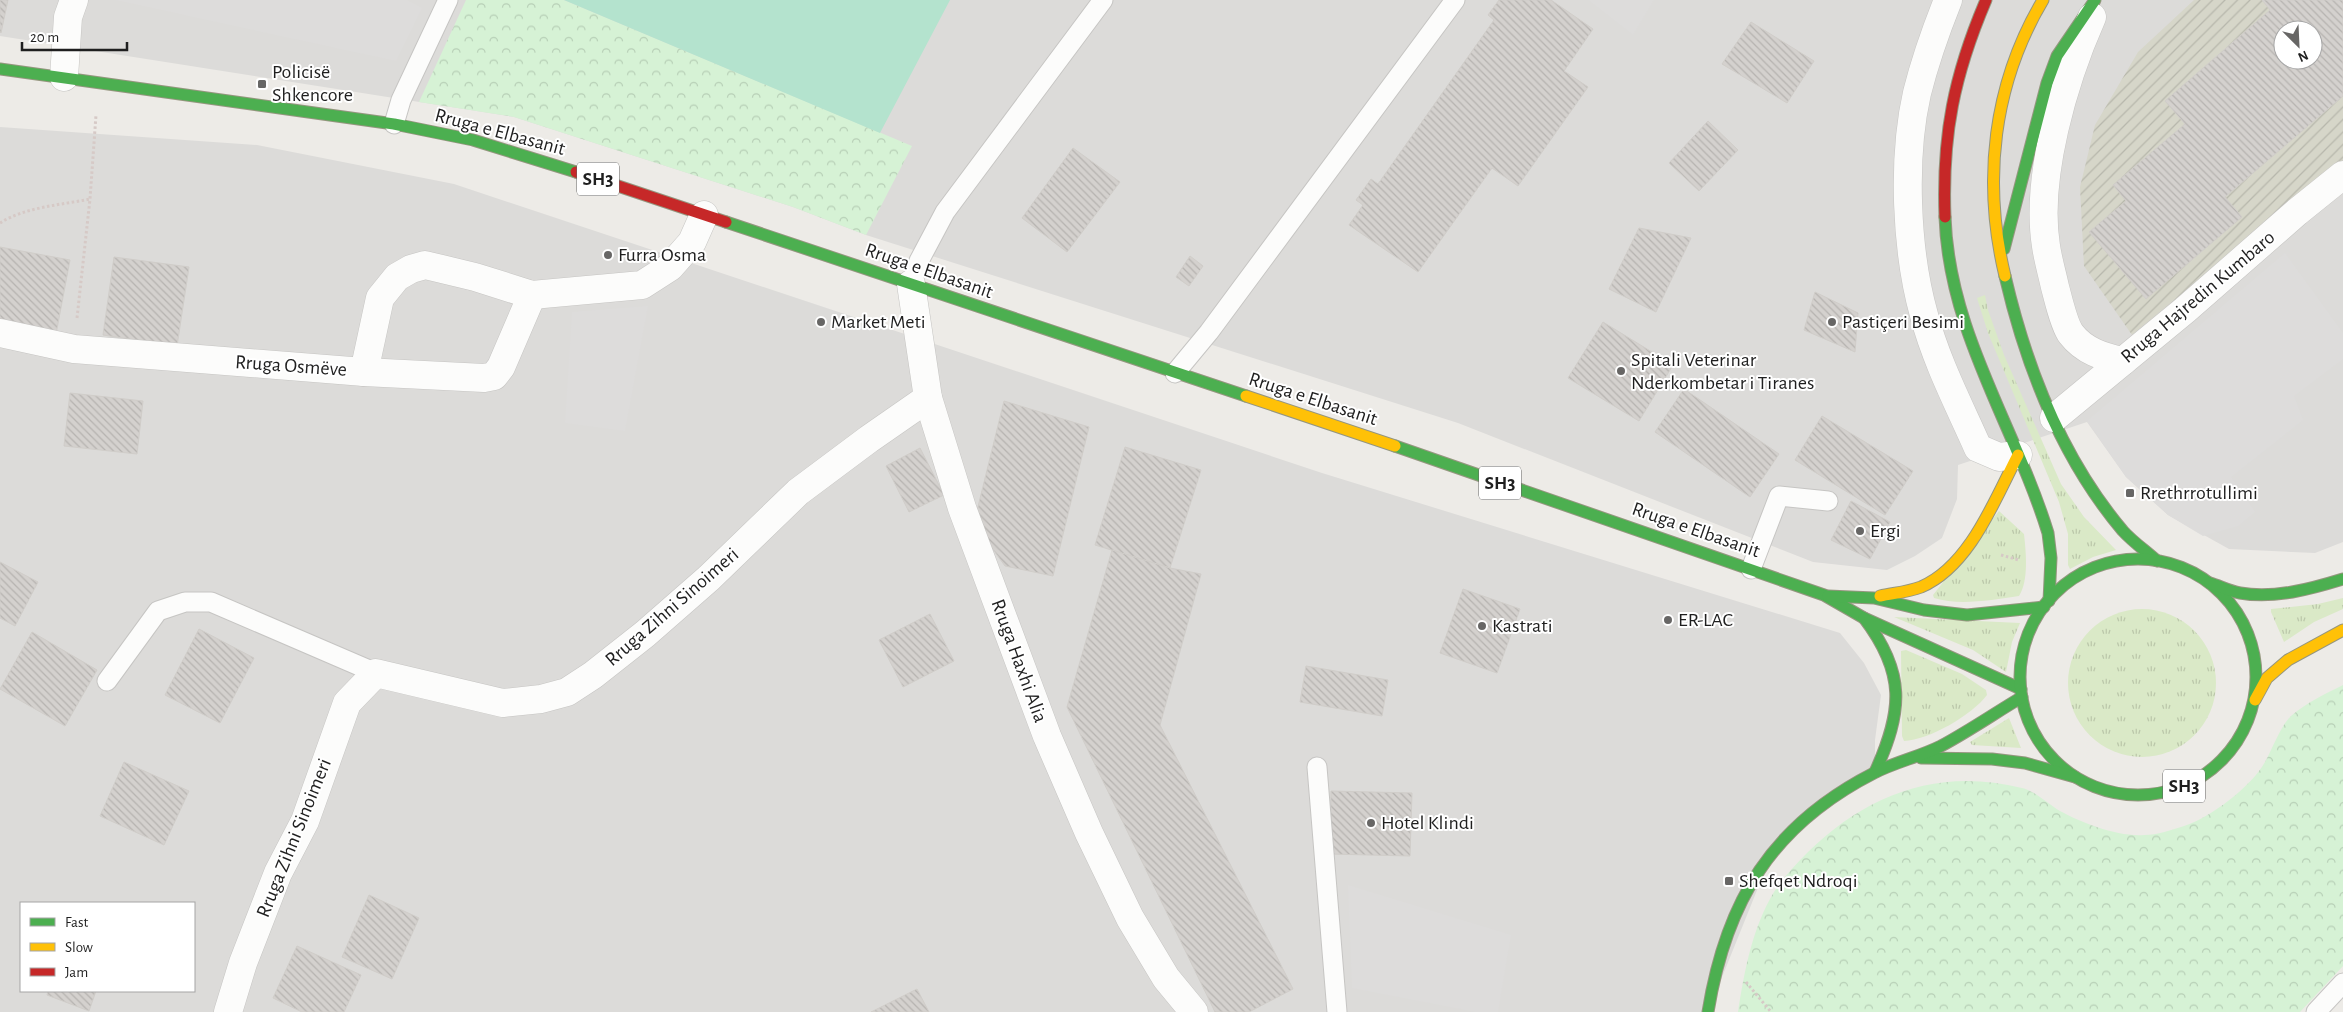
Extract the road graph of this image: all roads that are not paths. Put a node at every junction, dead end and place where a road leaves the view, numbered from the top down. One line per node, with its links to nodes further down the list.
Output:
1 (74, 0): 11 (street)
2 (448, 0): 12 (lane)
3 (1103, 0): 16 (lane)
4 (1455, 0): 21 (lane)
5 (1948, 0): 24 (street)
6 (1986, 0): 24 (main road)
7 (2043, 0): 15 (main road)
8 (2094, 0): 15 (main road)
9 (2100, 0): 19 (street)
10 (0, 69): 11 (main road, Rruga e Elbasanit / SH3)
11 (64, 77): 12 (main road, Rruga e Elbasanit / SH3)
12 (394, 124): 14 (main road, Rruga e Elbasanit / SH3)
13 (2343, 175): 19 (street, Rruga Hajredin Kumbaro)
14 (704, 215): 16 (main road, Rruga e Elbasanit / SH3); 17 (street)
15 (2001, 260): 23 (main road)
16 (911, 284): 21 (main road, Rruga e Elbasanit / SH3); 22 (street, Rruga Haxhi Alia)
17 (532, 295): 20 (street, Rruga Osmëve); 20 (street)
18 (0, 333): 20 (street, Rruga Osmëve)
19 (2123, 361): 23 (street, Rruga Hajredin Kumbaro)
20 (364, 372)
21 (1175, 373): 27 (main road, Rruga e Elbasanit / SH3)
22 (928, 398): 35 (street, Rruga Zihni Sinoimeri); 45 (street, Rruga Haxhi Alia)
23 (2054, 418): 26 (main road)
24 (2018, 455): 31 (main road); 32 (main road)
25 (1828, 501): 27 (lane)
26 (2157, 561): 29 (main road, SH3); 32 (main road, SH3)
27 (1751, 569): 30 (main road, Rruga e Elbasanit / SH3)
28 (2343, 579): 29 (main road, SH3)
29 (2210, 583): 38 (main road, SH3)
30 (1824, 596): 31 (main road, Rruga e Elbasanit / SH3); 33 (main road, Rruga e Elbasanit / SH3)
31 (1874, 598): 32 (main road, Rruga e Elbasanit / SH3)
32 (2046, 604): 37 (main road, SH3)
33 (1864, 618): 37 (main road, Rruga e Elbasanit / SH3); 41 (main road)
34 (2343, 630): 38 (main road, SH3)
35 (376, 673): 36 (lane, Rruga Zihni Sinoimeri); 44 (street, Rruga Zihni Sinoimeri)
36 (107, 681)
37 (2021, 693): 39 (main road); 42 (main road, SH3)
38 (2254, 701): 42 (main road, SH3)
39 (1917, 758): 41 (main road); 42 (main road)
40 (1317, 767): 46 (lane)
41 (1875, 772): 47 (main road)
42 (2075, 777)
43 (2343, 983): 48 (lane)
44 (228, 1012)
45 (1194, 1012)
46 (1336, 1012)
47 (1708, 1012)
48 (2316, 1012)

